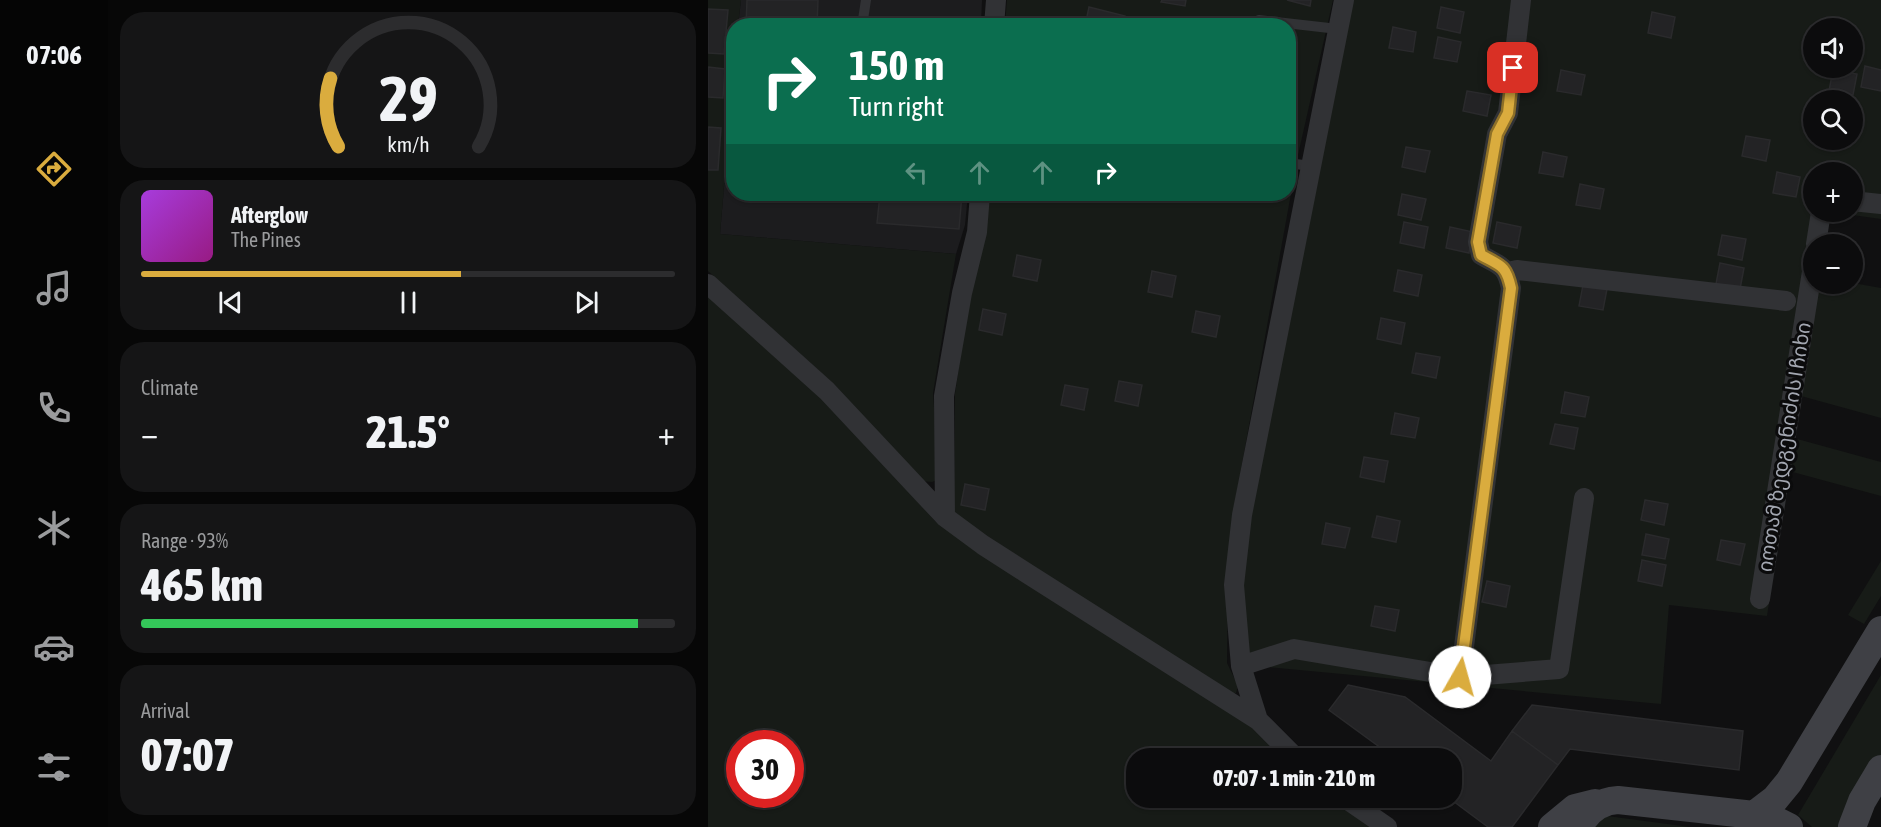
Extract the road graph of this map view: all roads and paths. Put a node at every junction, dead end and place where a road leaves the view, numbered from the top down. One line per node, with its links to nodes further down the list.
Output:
1 (866, 0): 5 (lane)
2 (996, 0): 6 (street)
3 (1344, 0): 8 (street)
4 (1521, 0): 14 (street)
5 (863, 18)
6 (995, 18)
7 (1296, 24): 8 (lane)
8 (1338, 29): 10 (street)
9 (1296, 164): 10 (lane)
10 (1311, 166): 22 (street)
11 (979, 201): 19 (street)
12 (1863, 202): 13 (street)
13 (1881, 204)
14 (1508, 272): 17 (street); 23 (street)
15 (708, 284): 19 (street)
16 (1808, 294): 20 (street, იოთამ ზედგენიძის I ჩიხი)
17 (1786, 301)
18 (1584, 498): 23 (street)
19 (945, 517): 24 (street)
20 (1760, 599)
21 (1881, 630): 29 (main road)
22 (1241, 666): 23 (street); 24 (street)
23 (1460, 677)
24 (1258, 720): 25 (street)
25 (1286, 748)
26 (1881, 769): 34 (main road)
27 (1606, 800): 29 (main road); 31 (main road); 32 (main road)
28 (1359, 808): 30 (street)
29 (1754, 815): 33 (main road)
30 (1387, 827)
31 (1552, 827)
32 (1579, 827)
33 (1789, 827)
34 (1852, 827)

